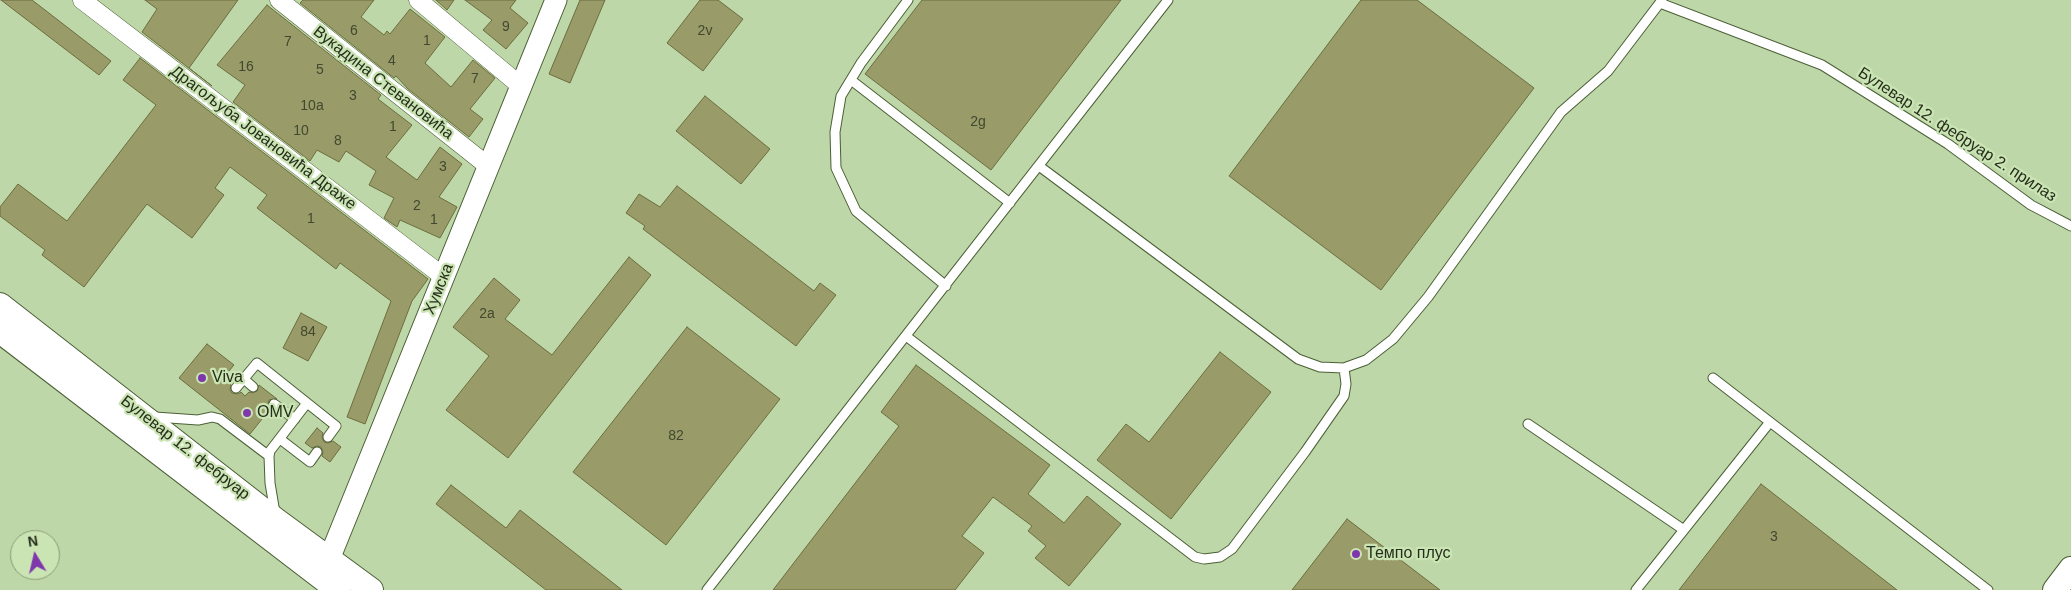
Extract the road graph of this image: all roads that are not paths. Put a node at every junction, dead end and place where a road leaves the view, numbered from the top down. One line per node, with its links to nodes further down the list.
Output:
1 (82, 0): 14 (street, Драгољуба Јовановића Драже)
2 (278, 0): 10 (street, Вукадина Стевановића)
3 (418, 0): 9 (street)
4 (556, 0): 9 (street, Хумска)
5 (908, 0): 8 (lane)
6 (1168, 0): 11 (lane)
7 (1661, 2): 13 (lane, Булевар 12. фебруар 2. прилаз); 19 (lane)
8 (851, 80): 12 (lane); 15 (lane)
9 (522, 87): 10 (street, Хумска)
10 (488, 166): 14 (street, Хумска)
11 (1039, 166): 12 (lane); 19 (lane)
12 (1010, 203): 15 (lane)
13 (2071, 226)
14 (444, 277): 39 (street, Хумска)
15 (946, 286): 18 (lane)
16 (0, 305): 27 (main road, Булевар 12. фебруар)
17 (0, 331): 39 (main road, Булевар 12. фебруар)
18 (906, 336): 19 (lane); 41 (lane)
19 (1344, 368)
20 (1713, 378): 30 (lane)
21 (244, 379): 22 (lane); 23 (lane); 24 (lane)
22 (253, 387)
23 (236, 388)
24 (307, 403): 29 (lane); 32 (lane)
25 (274, 404): 29 (lane)
26 (218, 410): 28 (lane)
27 (143, 415): 28 (lane); 36 (main road, Булевар 12. фебруар)
28 (212, 417): 35 (lane)
29 (294, 419): 33 (lane)
30 (1770, 422): 37 (lane); 43 (lane)
31 (1528, 424): 37 (lane)
32 (328, 437)
33 (280, 439): 34 (lane); 35 (lane)
34 (317, 452)
35 (269, 456): 36 (lane)
36 (277, 521): 39 (main road, Булевар 12. фебруар)
37 (1684, 530): 42 (lane)
38 (2071, 568): 44 (main road)
39 (330, 575): 40 (main road, Булевар 12. фебруар)
40 (362, 587)
41 (707, 590)
42 (1636, 590)
43 (1988, 590)
44 (2055, 590)

